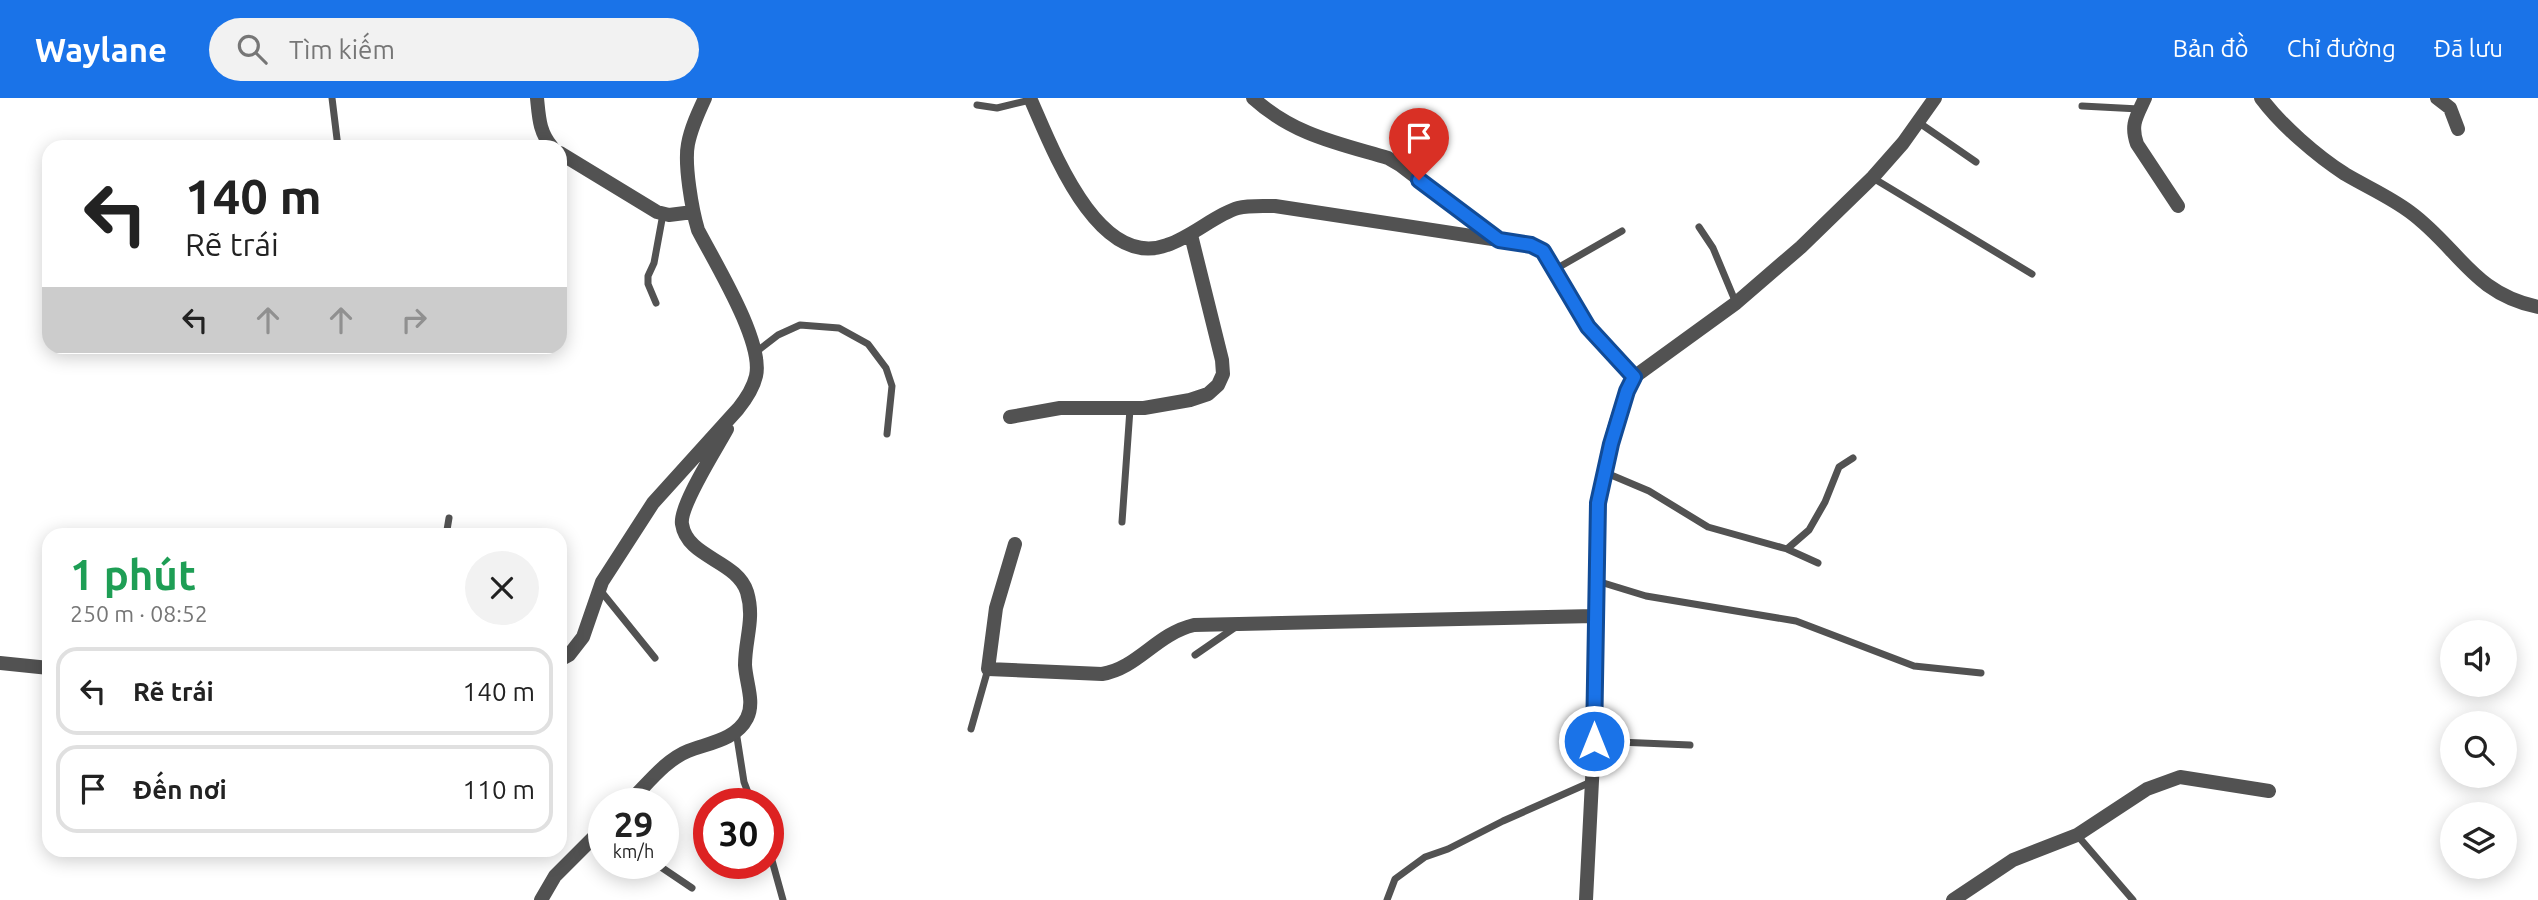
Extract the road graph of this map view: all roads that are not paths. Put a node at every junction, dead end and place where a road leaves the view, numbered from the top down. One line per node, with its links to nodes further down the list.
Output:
1 (332, 98): 14 (lane)
2 (537, 98): 15 (street)
3 (705, 98): 20 (street)
4 (1253, 98): 25 (street)
5 (1934, 98): 12 (street)
6 (2261, 98): 30 (street)
7 (2437, 98): 13 (street)
8 (1031, 99): 10 (lane); 24 (street)
9 (2143, 104): 11 (lane); 19 (street)
10 (977, 105)
11 (2082, 106)
12 (1918, 122): 17 (lane); 18 (street)
13 (2458, 129)
14 (337, 140)
15 (546, 140)
16 (567, 157): 21 (street)
17 (1976, 162)
18 (1872, 177): 27 (lane); 29 (street)
19 (2178, 206)
20 (693, 212): 21 (street); 31 (street)
21 (663, 214): 28 (lane)
22 (1699, 227): 29 (lane)
23 (1622, 231): 26 (lane)
24 (1191, 235): 25 (street); 34 (street)
25 (1499, 240): 26 (street)
26 (1554, 270): 32 (street)
27 (2032, 274)
28 (656, 303)
29 (1736, 303): 32 (street)
30 (2538, 307)
31 (756, 352): 33 (street); 36 (lane)
32 (1634, 377): 38 (street)
33 (738, 409): 46 (street); 57 (street)
34 (1130, 409): 35 (street); 40 (lane)
35 (1010, 416)
36 (887, 434)
37 (1853, 458): 43 (lane)
38 (1604, 471): 43 (lane); 45 (street)
39 (449, 518): 41 (lane)
40 (1122, 522)
41 (447, 528)
42 (1016, 544): 54 (street)
43 (1787, 549): 44 (lane)
44 (1818, 564)
45 (1596, 581): 47 (street); 55 (lane)
46 (599, 589): 50 (street); 51 (lane)
47 (1595, 617): 48 (street); 58 (street)
48 (1240, 624): 49 (lane); 54 (street)
49 (1195, 655)
50 (567, 656)
51 (655, 658)
52 (0, 663): 53 (street)
53 (42, 667)
54 (988, 669): 56 (lane)
55 (1981, 673)
56 (971, 729)
57 (736, 731): 61 (street); 62 (lane)
58 (1594, 741): 59 (lane); 60 (street)
59 (1690, 745)
60 (1592, 782): 71 (lane); 72 (street)
61 (644, 788)
62 (746, 788)
63 (2269, 791): 64 (street)
64 (2077, 835): 73 (street); 74 (lane)
65 (588, 843): 69 (street)
66 (679, 879): 68 (lane)
67 (777, 879): 70 (lane)
68 (692, 888)
69 (541, 900)
70 (783, 900)
71 (1387, 900)
72 (1586, 900)
73 (1953, 900)
74 (2133, 900)

